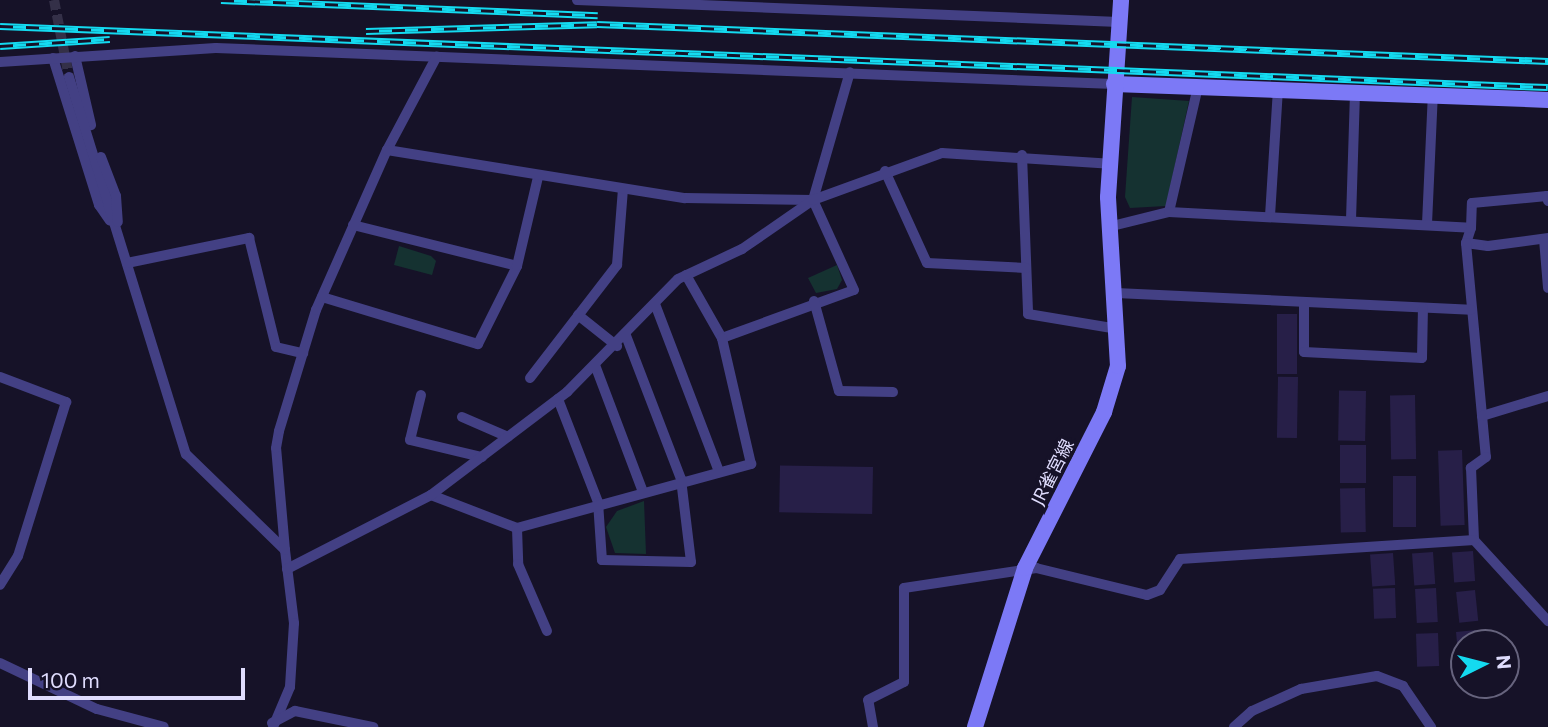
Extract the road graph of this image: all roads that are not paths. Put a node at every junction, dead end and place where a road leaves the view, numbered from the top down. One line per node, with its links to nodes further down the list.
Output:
1 (577, 0): 3 (street)
2 (1121, 0): 3 (street, JR雀宮線)
3 (1119, 22): 10 (street, JR雀宮線)
4 (75, 56): 5 (street); 6 (street); 31 (street)
5 (437, 56): 8 (street); 16 (street)
6 (53, 58): 7 (street); 31 (street)
7 (0, 62)
8 (850, 72): 10 (street); 22 (street)
9 (69, 77): 31 (street)
10 (1114, 84): 11 (street); 18 (street, JR雀宮線)
11 (1198, 86): 12 (street); 24 (street)
12 (1278, 89): 13 (street); 25 (street)
13 (1355, 91): 14 (street); 26 (street)
14 (1433, 93): 15 (street); 27 (street)
15 (1548, 100)
16 (387, 150): 20 (street); 28 (street)
17 (1022, 155): 18 (street); 19 (street); 36 (street)
18 (1110, 164): 29 (street, JR雀宮線)
19 (885, 171): 22 (street); 36 (street)
20 (538, 177): 21 (street); 35 (street)
21 (623, 189): 22 (street); 46 (street)
22 (813, 200): 37 (street); 41 (street)
23 (1548, 201): 30 (street)
24 (1169, 212): 25 (street); 29 (street)
25 (1270, 216): 26 (street)
26 (1351, 219): 27 (street)
27 (1427, 224): 30 (street)
28 (353, 225): 35 (street); 40 (street)
29 (1108, 227): 39 (street, JR雀宮線)
30 (1471, 228): 33 (street)
31 (117, 230): 34 (street)
32 (1546, 239): 33 (street); 38 (street)
33 (1465, 243): 45 (street)
34 (127, 263): 51 (street); 70 (street)
35 (517, 265): 40 (street)
36 (1026, 268): 47 (street)
37 (686, 275): 43 (street); 49 (street)
38 (1548, 288)
39 (1116, 293): 42 (street); 47 (street, JR雀宮線)
40 (322, 297): 51 (street)
41 (814, 301): 49 (street); 55 (street)
42 (1304, 302): 44 (street); 44 (street)
43 (655, 304): 48 (street); 63 (street)
44 (1423, 308): 45 (street)
45 (1471, 310): 59 (street)
46 (579, 315): 50 (street); 54 (street)
47 (1118, 329): 71 (street, JR雀宮線)
48 (625, 333): 50 (street); 64 (street)
49 (722, 338): 63 (street)
50 (617, 346): 52 (street)
51 (303, 353): 70 (street)
52 (595, 365): 58 (street); 65 (street)
53 (0, 376): 73 (street)
54 (530, 378)
55 (893, 392)
56 (421, 395): 62 (street)
57 (1548, 396): 59 (street)
58 (558, 399): 61 (street); 67 (street)
59 (1482, 416): 69 (street)
60 (462, 417): 61 (street)
61 (508, 437): 62 (street)
62 (482, 457): 66 (street)
63 (719, 472): 64 (street)
64 (681, 479): 65 (street); 67 (street)
65 (643, 492): 67 (street)
66 (431, 495): 68 (street); 72 (street)
67 (598, 502): 68 (street)
68 (517, 528): 75 (street)
69 (1475, 540): 71 (street); 74 (street)
70 (285, 550): 72 (street)
71 (1025, 568): 80 (street); 81 (street, JR雀宮線)
72 (288, 569): 77 (street)
73 (0, 585)
74 (1548, 621)
75 (547, 631)
76 (0, 663): 78 (street)
77 (271, 725): 79 (street)
78 (164, 727)
79 (373, 727)
80 (873, 727)
81 (975, 727)
82 (1234, 727): 83 (street)
83 (1431, 727)

